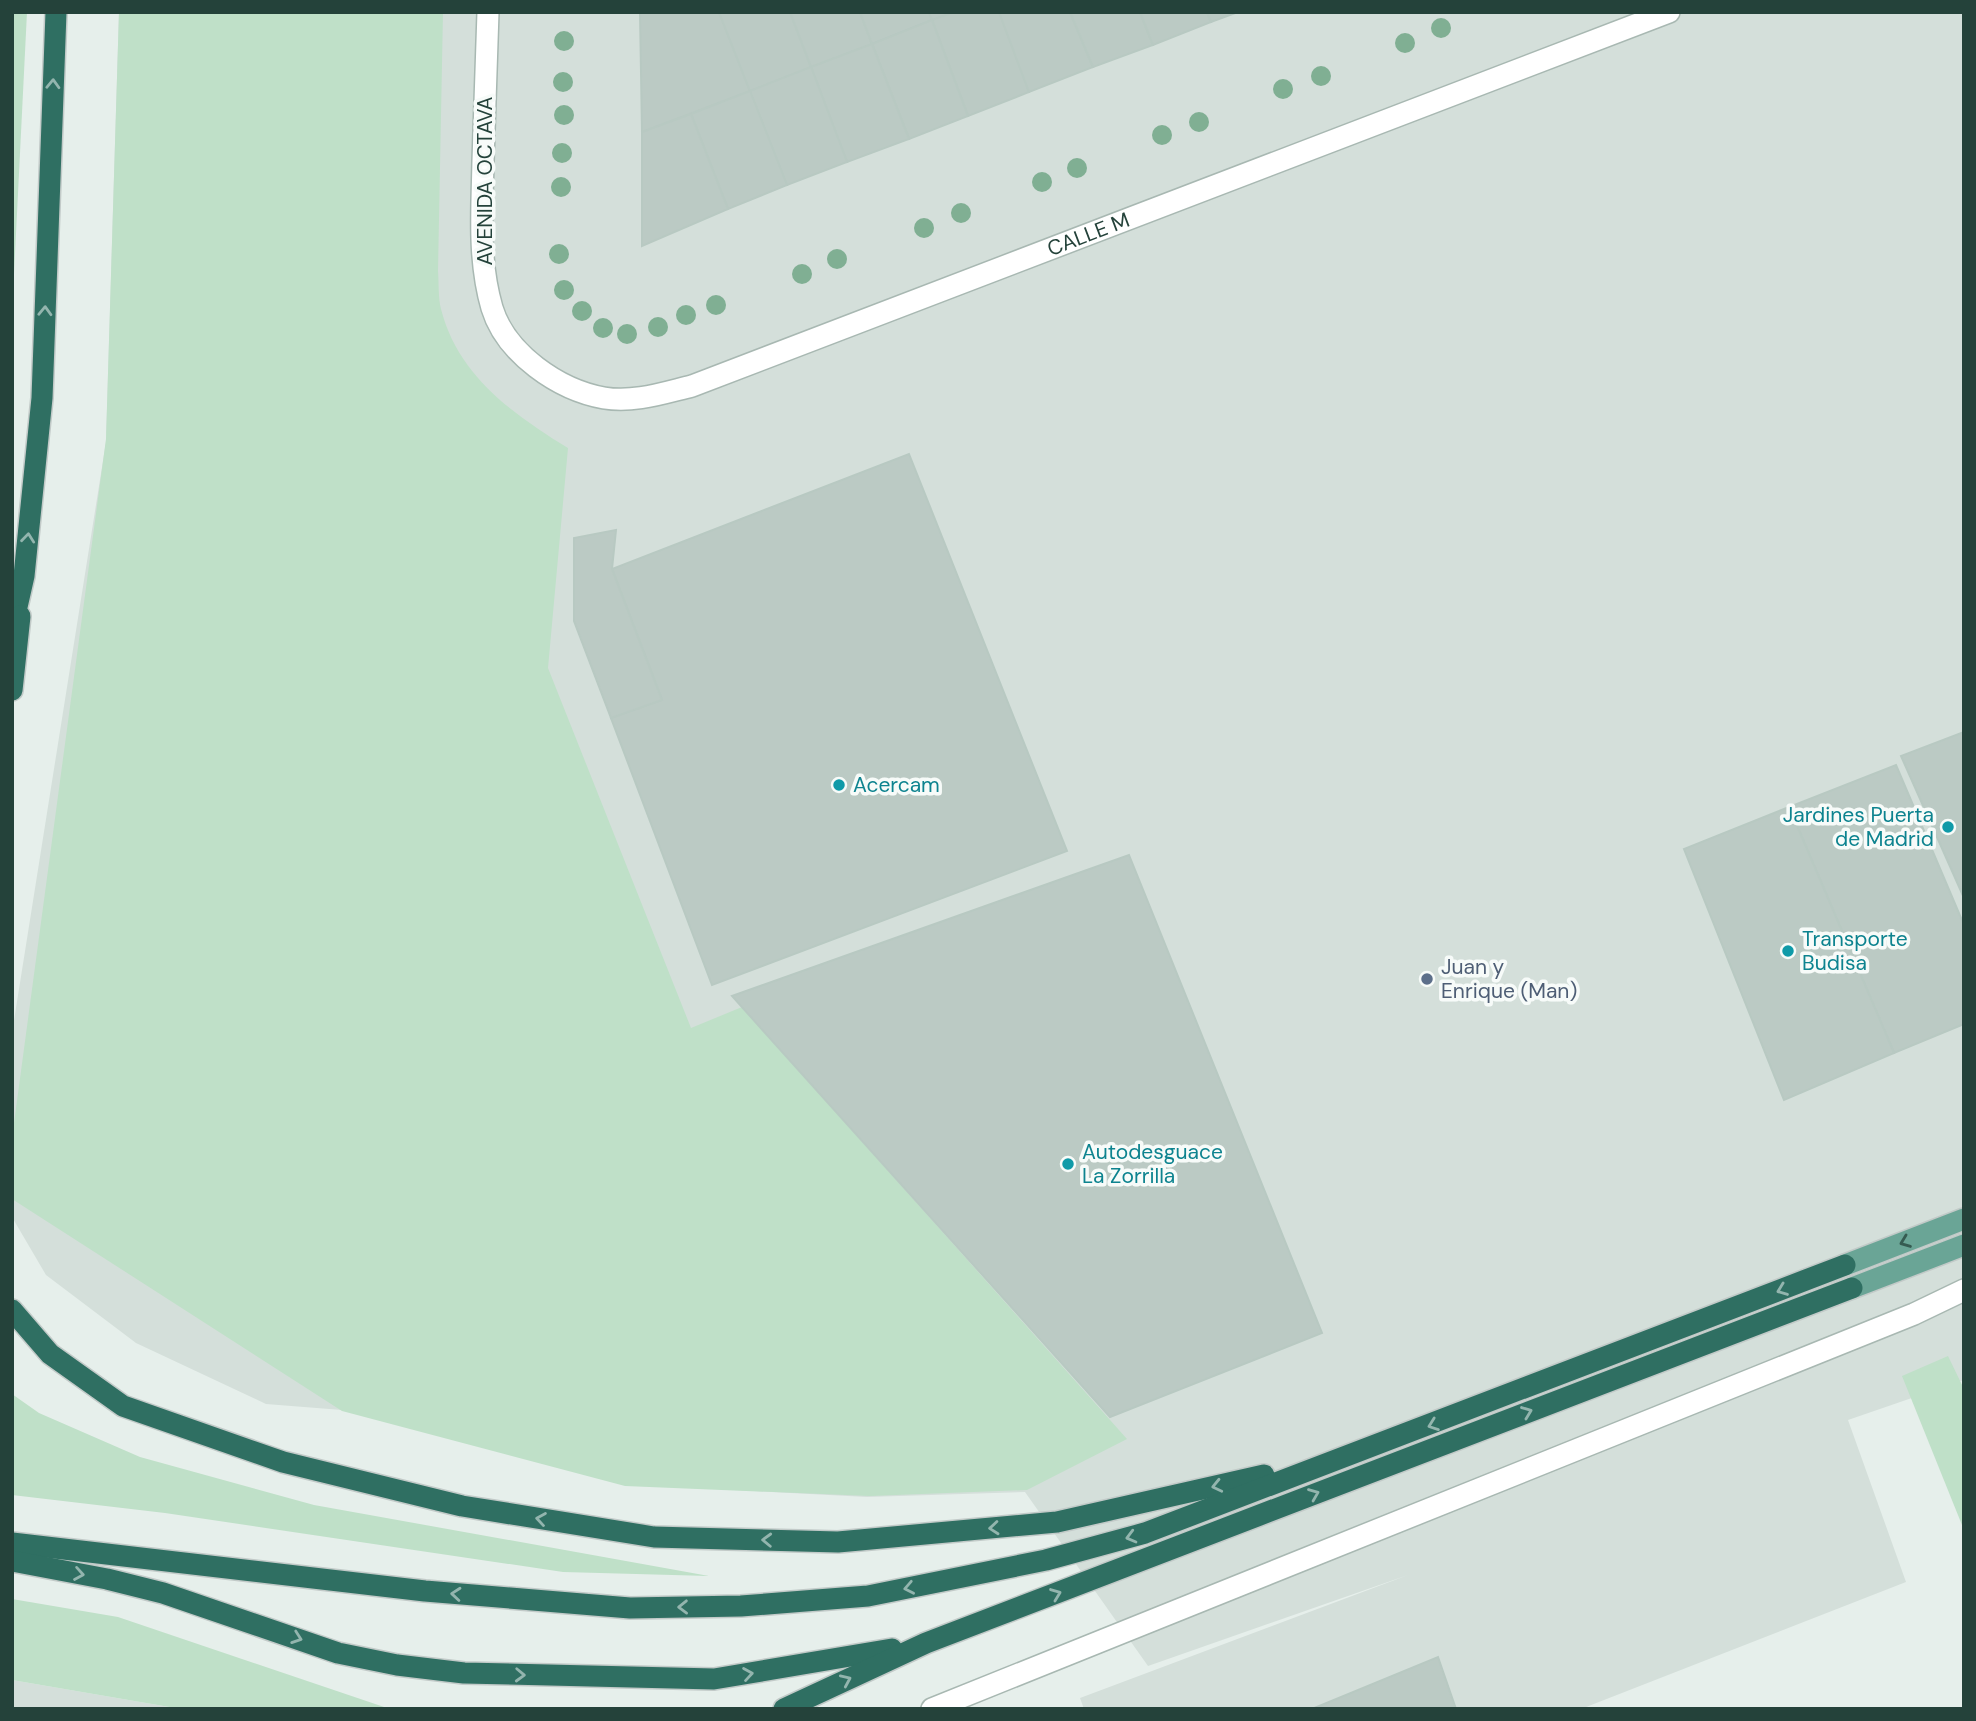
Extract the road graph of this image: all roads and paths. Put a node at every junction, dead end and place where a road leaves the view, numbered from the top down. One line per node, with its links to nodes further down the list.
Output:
1 (56, 12): 5 (highway, one-way to 1)
2 (488, 12): 4 (street, AVENIDA OCTAVA)
3 (1669, 12): 4 (street, CALLE M)
4 (512, 343)
5 (24, 576): 6 (highway); 7 (highway)
6 (12, 629)
7 (12, 690)
8 (1964, 1219): 10 (main road, one-way to 10)
9 (1964, 1245): 11 (main road)
10 (1845, 1265): 14 (highway, one-way to 14)
11 (1852, 1288): 17 (highway, one-way to 11)
12 (1964, 1290): 19 (street)
13 (12, 1310): 14 (highway, one-way to 13)
14 (1331, 1460): 15 (highway, one-way to 15)
15 (12, 1543)
16 (12, 1561): 17 (highway, one-way to 17)
17 (926, 1643): 18 (highway, one-way to 17)
18 (784, 1709)
19 (932, 1709)

